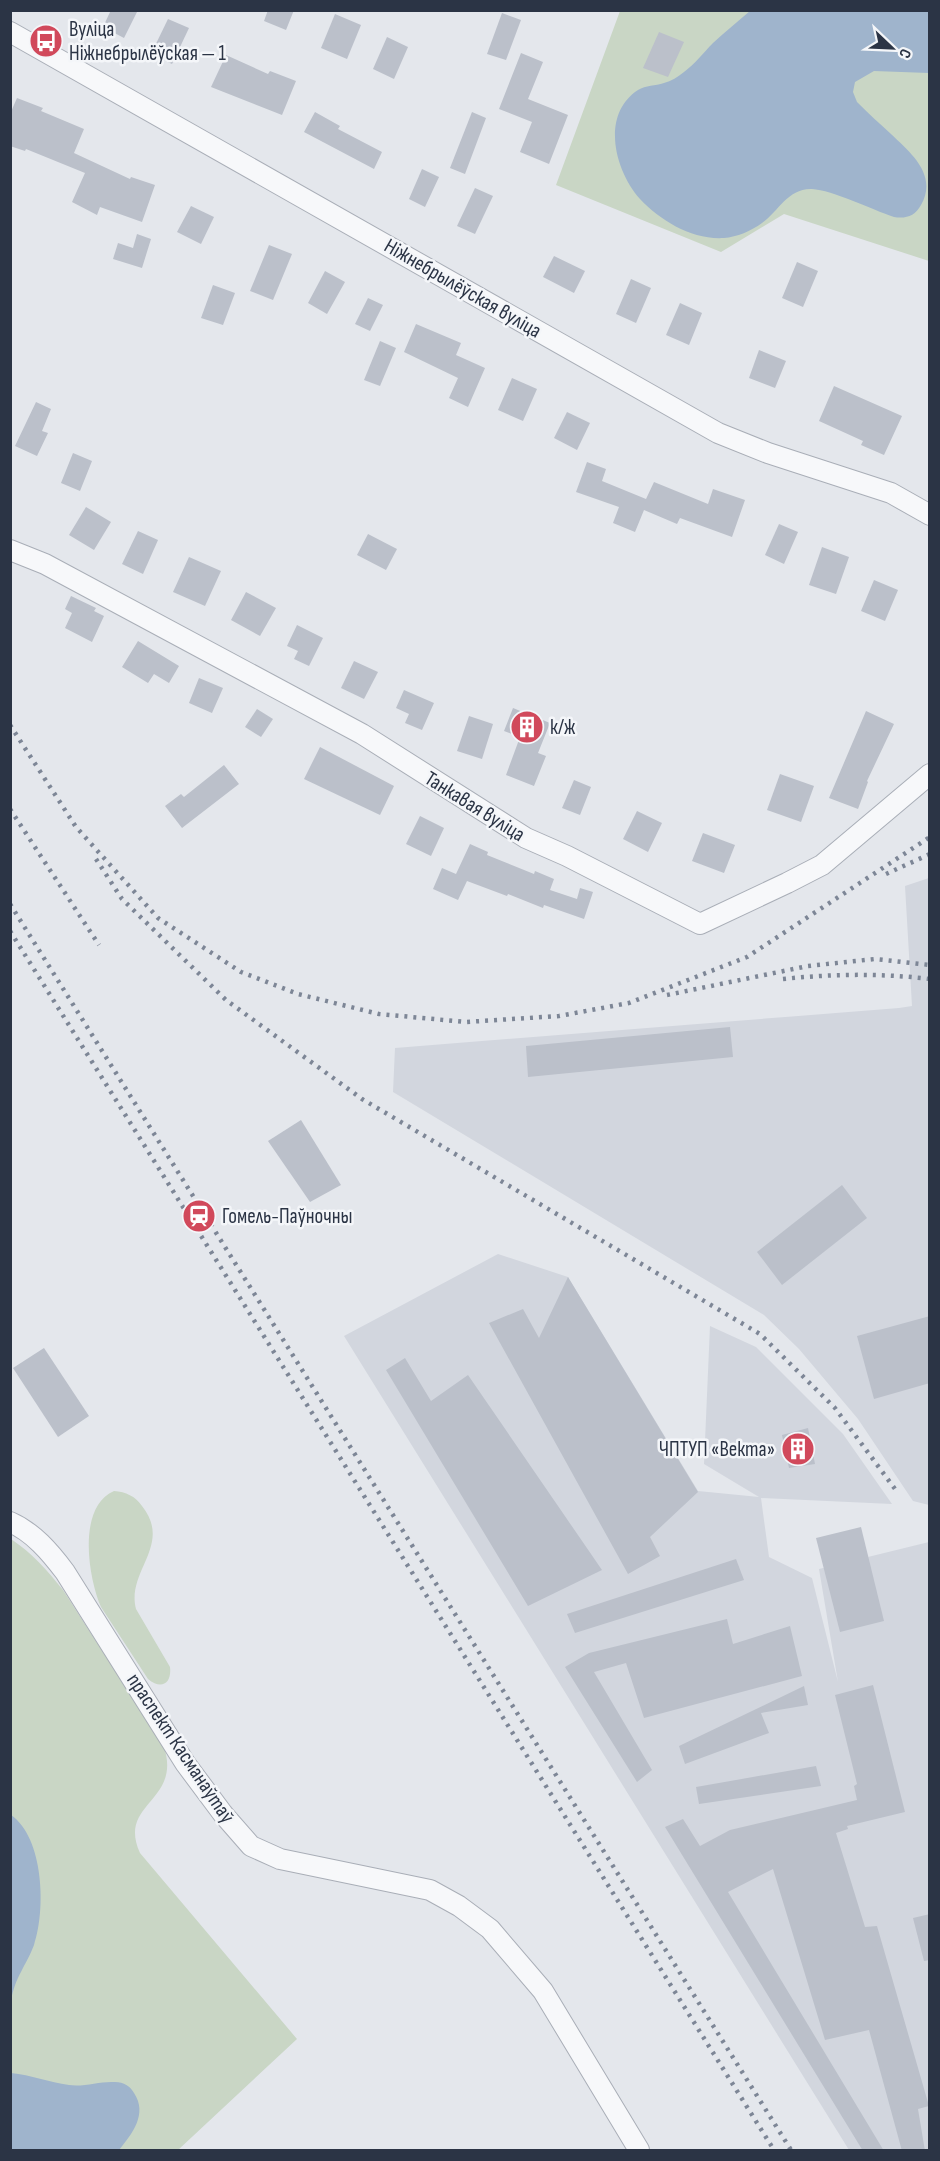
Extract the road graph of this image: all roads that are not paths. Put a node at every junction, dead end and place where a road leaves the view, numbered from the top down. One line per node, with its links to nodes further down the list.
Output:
1 (10, 32): 2 (street, Ніжнебрылёўская вуліца)
2 (930, 515)
3 (10, 550): 4 (street, Танкавая вуліца)
4 (930, 774)
5 (10, 1522): 6 (street, праспект Касманаўтаў)
6 (639, 2151)

